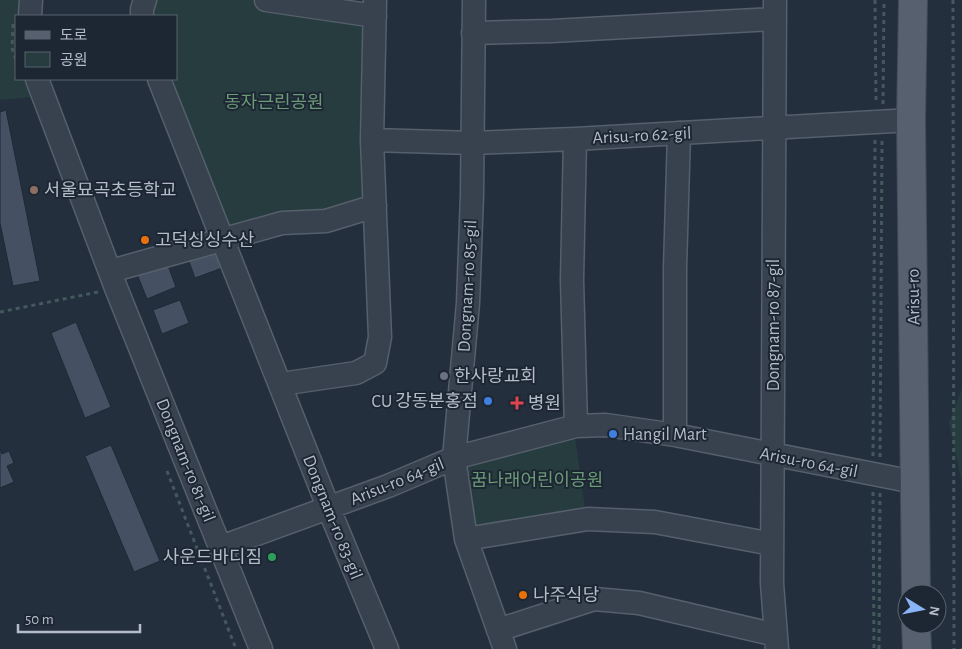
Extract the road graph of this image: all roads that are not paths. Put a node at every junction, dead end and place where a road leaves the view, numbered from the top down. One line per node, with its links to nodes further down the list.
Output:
1 (31, 0): 8 (street)
2 (144, 0): 9 (street)
3 (266, 0): 6 (street)
4 (474, 0): 10 (street, Dongnam-ro 85-gil)
5 (914, 0): 13 (main road, Arisu-ro)
6 (375, 8): 17 (street)
7 (775, 10): 10 (street); 14 (street, Dongnam-ro 87-gil)
8 (24, 15)
9 (142, 15)
10 (473, 33): 18 (street, Dongnam-ro 85-gil)
11 (37, 80): 21 (street, Dongnam-ro 81-gil)
12 (159, 80): 20 (street, Dongnam-ro 83-gil)
13 (911, 120): 14 (street, Arisu-ro 62-gil); 27 (main road, Arisu-ro)
14 (774, 128): 15 (street, Arisu-ro 62-gil); 25 (street, Dongnam-ro 87-gil)
15 (679, 133): 16 (street, Arisu-ro 62-gil); 24 (street)
16 (575, 139): 18 (street, Arisu-ro 62-gil); 23 (street)
17 (372, 140): 18 (street, Arisu-ro 62-gil); 19 (street)
18 (473, 143): 26 (street, Dongnam-ro 85-gil)
19 (375, 206): 20 (street); 22 (street)
20 (222, 240): 21 (street); 22 (street, Dongnam-ro 83-gil)
21 (113, 279): 31 (street, Dongnam-ro 81-gil)
22 (281, 384): 28 (street, Dongnam-ro 83-gil)
23 (576, 426): 24 (street, Arisu-ro 64-gil); 26 (street, Arisu-ro 64-gil)
24 (675, 434): 25 (street, Arisu-ro 64-gil)
25 (772, 455): 27 (street, Arisu-ro 64-gil); 30 (street, Dongnam-ro 87-gil)
26 (454, 458): 28 (street, Arisu-ro 64-gil); 29 (street, Dongnam-ro 85-gil)
27 (914, 482): 32 (main road, Arisu-ro)
28 (329, 509): 31 (street, Arisu-ro 64-gil); 36 (street, Dongnam-ro 83-gil)
29 (466, 539): 30 (street); 33 (street, Dongnam-ro 85-gil)
30 (772, 544): 34 (street, Dongnam-ro 87-gil)
31 (221, 547): 35 (street, Dongnam-ro 81-gil)
32 (916, 584)
33 (502, 639): 34 (street, Dongnam-ro 85-gil)
34 (776, 642)
35 (261, 649)
36 (387, 649)

